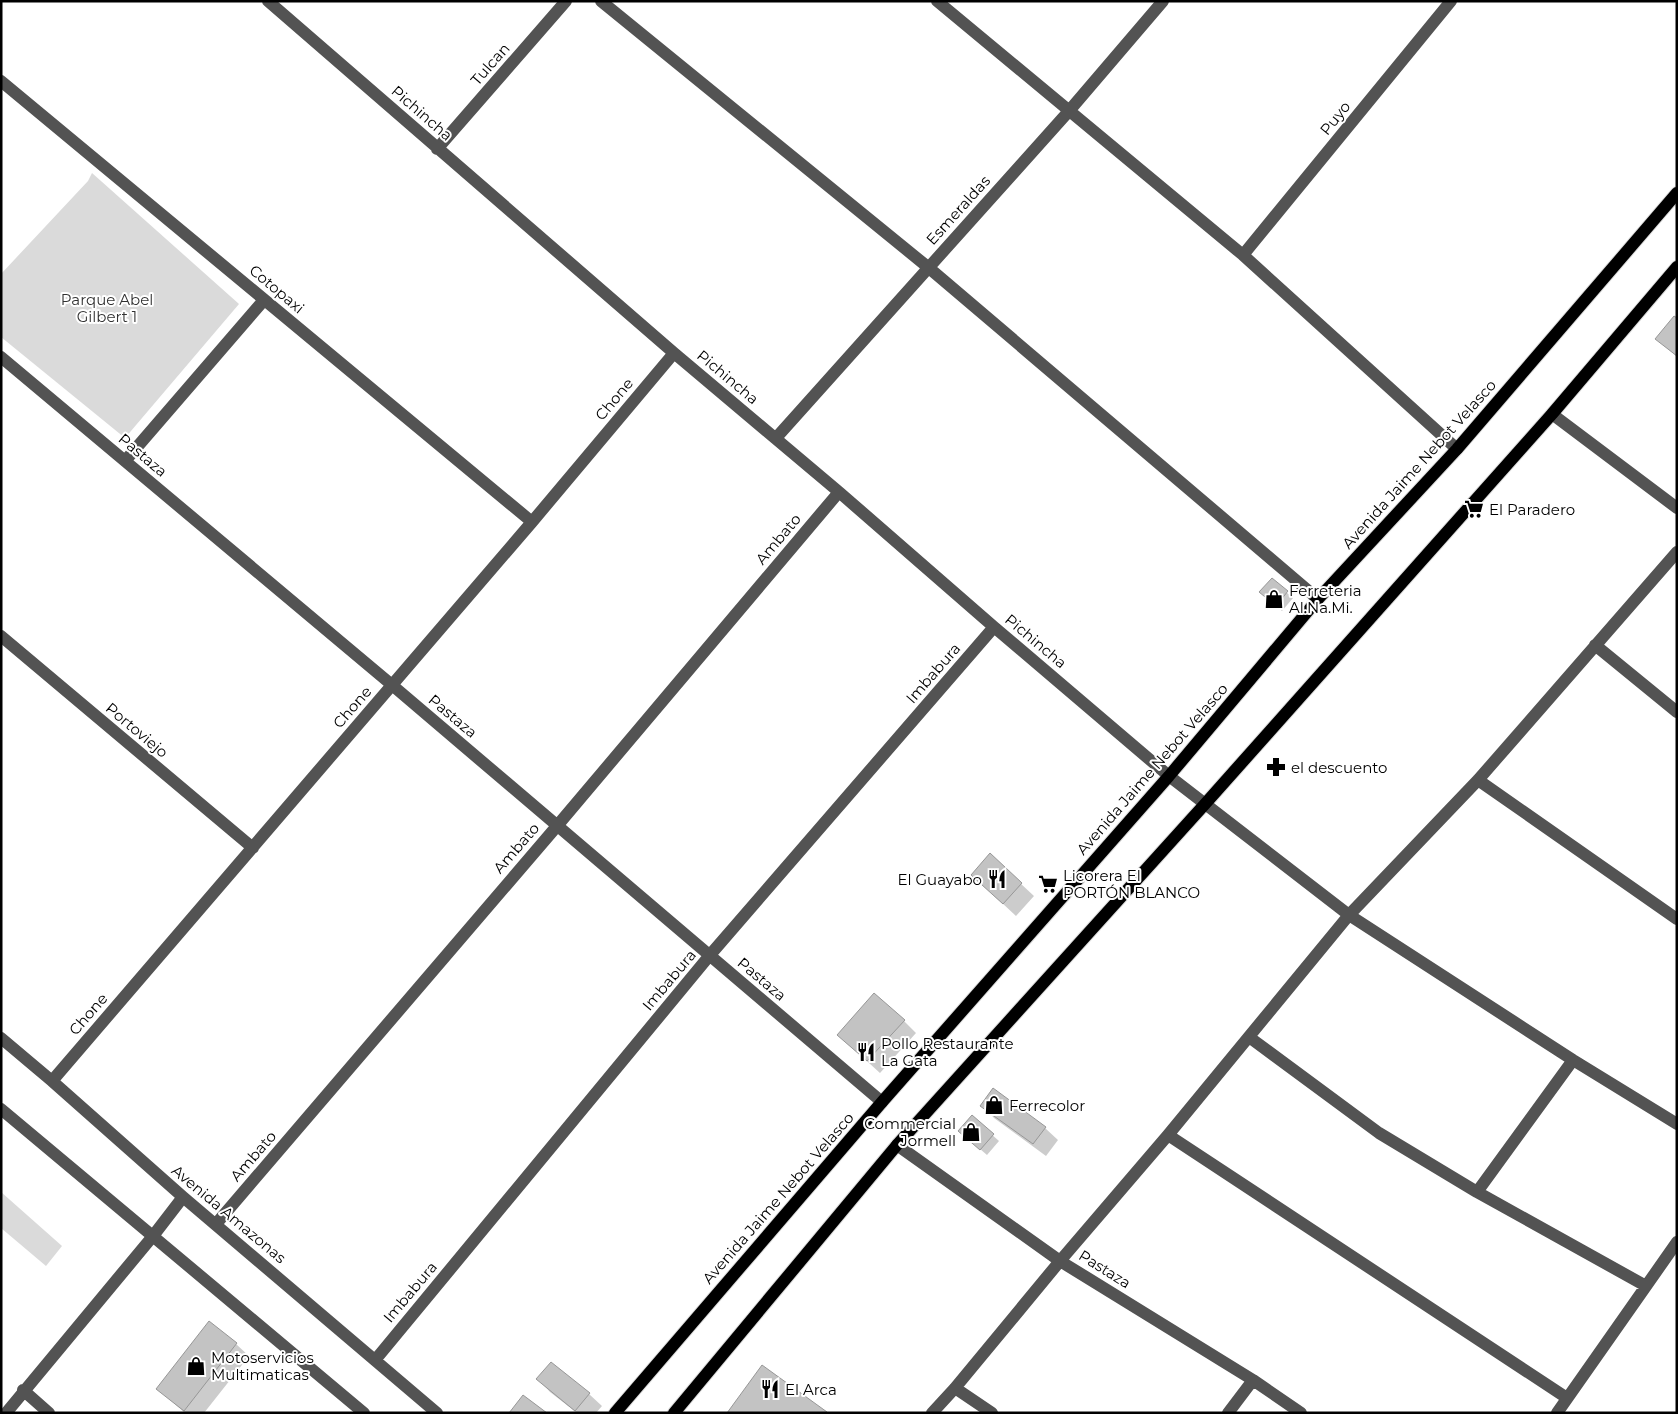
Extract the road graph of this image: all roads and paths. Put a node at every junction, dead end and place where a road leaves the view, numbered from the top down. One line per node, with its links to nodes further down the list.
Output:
1 (268, 1): 9 (street, Pichincha)
2 (566, 1): 9 (street, Tulcan)
3 (601, 1): 13 (street)
4 (937, 1): 8 (street)
5 (1162, 1): 8 (street, Esmeraldas)
6 (1451, 1): 11 (street, Puyo)
7 (1, 81): 14 (street, Cotopaxi)
8 (1069, 110): 11 (street); 13 (street, Esmeraldas)
9 (438, 149): 15 (street, Pichincha)
10 (1677, 193): 19 (main road, Avenida Jaime Nebot Velasco)
11 (1243, 255): 19 (street)
12 (1677, 267): 17 (main road)
13 (929, 268): 18 (street, Esmeraldas); 25 (street)
14 (264, 300): 20 (street); 23 (street, Cotopaxi)
15 (674, 353): 18 (street, Pichincha); 23 (street, Chone)
16 (1, 357): 20 (street, Pastaza)
17 (1552, 414): 22 (street); 33 (main road)
18 (776, 438): 21 (street, Pichincha)
19 (1457, 449): 25 (main road, Avenida Jaime Nebot Velasco)
20 (125, 461): 29 (street, Pastaza)
21 (839, 492): 26 (street, Pichincha); 34 (street, Ambato)
22 (1677, 508)
23 (532, 522): 29 (street, Chone)
24 (1677, 552): 28 (street)
25 (1318, 599): 31 (main road, Avenida Jaime Nebot Velasco)
26 (994, 627): 31 (street, Pichincha); 38 (street, Imbabura)
27 (1, 636): 35 (street, Portoviejo)
28 (1595, 645): 30 (street); 32 (street)
29 (392, 685): 34 (street, Pastaza); 35 (street, Chone)
30 (1677, 712)
31 (1169, 776): 33 (street, Pichincha); 43 (main road, Avenida Jaime Nebot Velasco)
32 (1478, 780): 36 (street); 37 (street)
33 (1205, 804): 36 (street, Pichincha); 47 (main road)
34 (557, 826): 38 (street, Pastaza); 50 (street, Ambato)
35 (253, 848): 42 (street, Chone)
36 (1349, 915): 39 (street); 41 (street, Pichincha)
37 (1677, 919)
38 (710, 956): 43 (street, Pastaza); 55 (street, Imbabura)
39 (1249, 1037): 46 (street); 48 (street)
40 (1, 1038): 42 (street, Avenida Amazonas)
41 (1573, 1060): 45 (street, Pichincha); 48 (street)
42 (52, 1081): 49 (street, Avenida Amazonas)
43 (882, 1102): 64 (main road, Avenida Jaime Nebot Velasco)
44 (1, 1109): 51 (street)
45 (1677, 1124)
46 (1168, 1135): 53 (street); 59 (street)
47 (897, 1145): 53 (street, Pastaza); 65 (main road)
48 (1477, 1192): 54 (street)
49 (183, 1197): 50 (street, Avenida Amazonas); 51 (street)
50 (216, 1224): 55 (street, Avenida Amazonas)
51 (153, 1236): 58 (street); 62 (street)
52 (1677, 1242): 54 (street)
53 (1060, 1261): 56 (street, Pastaza); 57 (street)
54 (1646, 1286): 59 (street)
55 (376, 1359): 63 (street, Avenida Amazonas)
56 (1253, 1380): 68 (street); 69 (street, Pastaza)
57 (955, 1388): 66 (street); 67 (street)
58 (23, 1390): 60 (street); 61 (street)
59 (1567, 1398): 70 (street)
60 (6, 1413)
61 (50, 1413)
62 (364, 1413)
63 (437, 1413)
64 (615, 1413)
65 (674, 1413)
66 (932, 1413)
67 (992, 1413)
68 (1228, 1413)
69 (1301, 1413)
70 (1557, 1413)

